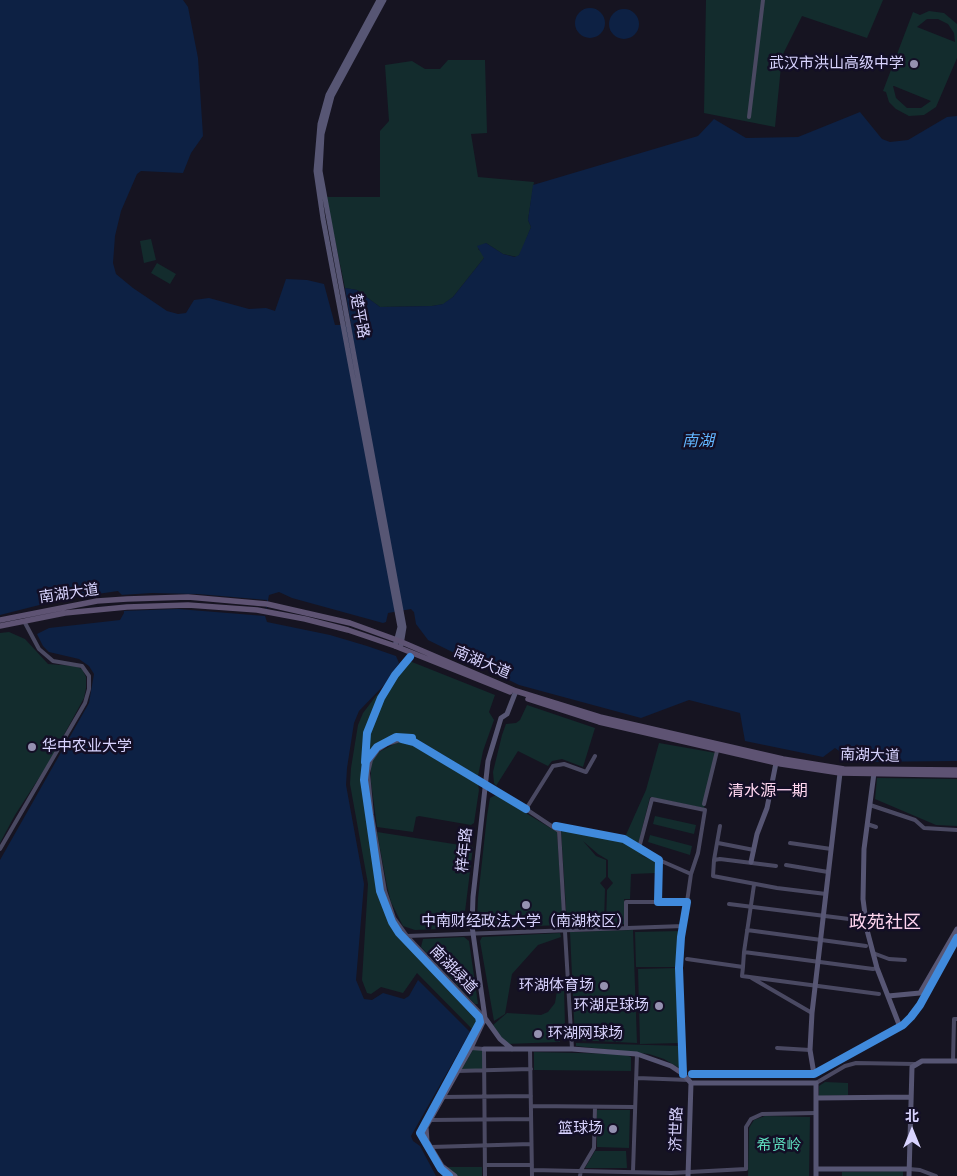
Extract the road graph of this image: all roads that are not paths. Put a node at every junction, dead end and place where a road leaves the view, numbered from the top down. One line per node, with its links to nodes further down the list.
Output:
1 (379, 0): 5 (street, 楚平路)
2 (384, 0): 5 (street, 楚平路)
3 (763, 0): 4 (street)
4 (749, 117)
5 (331, 246): 9 (street, 楚平路)
6 (0, 620): 9 (main road, 南湖大道)
7 (24, 621): 8 (main road, 南湖大道); 9 (main road, 南湖大道); 31 (street)
8 (0, 626)
9 (398, 644): 10 (main road, 南湖大道)
10 (515, 693): 11 (main road, 南湖大道); 14 (main road, 南湖大道); 18 (street, 梓年路)
11 (717, 750): 13 (main road, 南湖大道); 19 (street)
12 (595, 756): 21 (street)
13 (776, 763): 15 (main road, 南湖大道); 32 (street)
14 (957, 770)
15 (840, 773): 16 (main road, 南湖大道); 30 (street)
16 (874, 774): 17 (main road, 南湖大道); 20 (street)
17 (957, 775)
18 (485, 785): 21 (street); 53 (street, 梓年路); 54 (street)
19 (704, 804)
20 (870, 804): 22 (street); 26 (street)
21 (526, 809): 23 (street)
22 (867, 824): 25 (street); 47 (street)
23 (556, 826): 29 (street); 50 (street)
24 (720, 826): 28 (street)
25 (876, 827)
26 (957, 830)
27 (790, 843): 30 (street)
28 (718, 844): 32 (street); 34 (street)
29 (639, 848): 33 (street); 39 (street)
30 (832, 848): 38 (street)
31 (0, 849)
32 (754, 850): 35 (street)
33 (659, 860): 39 (street); 42 (street)
34 (714, 860): 35 (street); 40 (street)
35 (751, 862): 37 (street)
36 (786, 865): 38 (street)
37 (776, 866)
38 (828, 872): 41 (street)
39 (691, 874): 43 (street)
40 (754, 885): 41 (street); 45 (street)
41 (826, 894): 46 (street)
42 (658, 902): 43 (street); 49 (street)
43 (687, 902): 48 (street)
44 (729, 904): 45 (street)
45 (750, 908): 46 (street); 51 (street)
46 (823, 916): 47 (street); 56 (street)
47 (866, 920): 59 (street)
48 (683, 926): 49 (street); 86 (street)
49 (626, 928): 50 (street)
50 (566, 929): 53 (street); 78 (street)
51 (747, 930): 56 (street); 58 (street)
52 (957, 930): 68 (street)
53 (473, 932): 54 (street); 70 (street, 梓年路)
54 (407, 936): 70 (street)
55 (957, 938): 72 (street)
56 (820, 939): 57 (street); 62 (street)
57 (866, 946)
58 (744, 952): 62 (street); 63 (street)
59 (873, 953): 61 (street); 64 (street)
60 (687, 959): 63 (street)
61 (905, 960)
62 (817, 962): 64 (street); 66 (street)
63 (743, 967): 65 (street)
64 (877, 968): 68 (street)
65 (748, 976): 66 (street); 69 (street)
66 (814, 984): 67 (street); 69 (street)
67 (878, 994)
68 (888, 996): 72 (street)
69 (812, 1014): 79 (street)
70 (485, 1018): 73 (street); 74 (street)
71 (957, 1019): 81 (street)
72 (900, 1027): 87 (street)
73 (471, 1048): 76 (street); 85 (street)
74 (512, 1048): 76 (street); 77 (street)
75 (777, 1048): 79 (street)
76 (484, 1049): 83 (street)
77 (530, 1049): 78 (street); 84 (street)
78 (572, 1050): 80 (street)
79 (810, 1050): 87 (street)
80 (637, 1054): 86 (street); 88 (street)
81 (955, 1061): 82 (street)
82 (913, 1065): 90 (street); 94 (street)
83 (484, 1070): 84 (street); 85 (street); 93 (street)
84 (531, 1070): 92 (street)
85 (457, 1071): 91 (street)
86 (683, 1074): 89 (street)
87 (814, 1074): 89 (street)
88 (637, 1078): 89 (street); 98 (street)
89 (691, 1079): 90 (street); 113 (street, 济世路)
90 (816, 1083): 95 (street)
91 (442, 1096): 93 (street); 100 (street)
92 (531, 1096): 93 (street); 96 (street)
93 (484, 1097): 101 (street)
94 (911, 1097): 95 (street); 109 (street)
95 (816, 1098): 99 (street)
96 (531, 1106): 97 (street); 102 (street)
97 (595, 1107): 98 (street); 110 (street)
98 (634, 1107): 111 (street)
99 (816, 1113): 108 (street); 113 (street)
100 (430, 1120): 101 (street); 105 (street)
101 (484, 1120): 102 (street); 103 (street)
102 (531, 1120): 104 (street)
103 (484, 1144): 104 (street); 105 (street); 106 (street)
104 (531, 1144): 107 (street)
105 (431, 1147): 114 (street)
106 (485, 1165): 107 (street); 115 (street)
107 (532, 1167): 110 (street); 116 (street)
108 (816, 1169): 109 (street); 118 (street)
109 (909, 1169): 119 (street); 120 (street)
110 (581, 1170): 111 (street); 117 (street)
111 (633, 1171): 112 (street)
112 (640, 1174): 113 (street)
113 (688, 1174)
114 (455, 1176)
115 (485, 1176)
116 (532, 1176)
117 (580, 1176)
118 (816, 1176)
119 (909, 1176)
120 (936, 1176)

